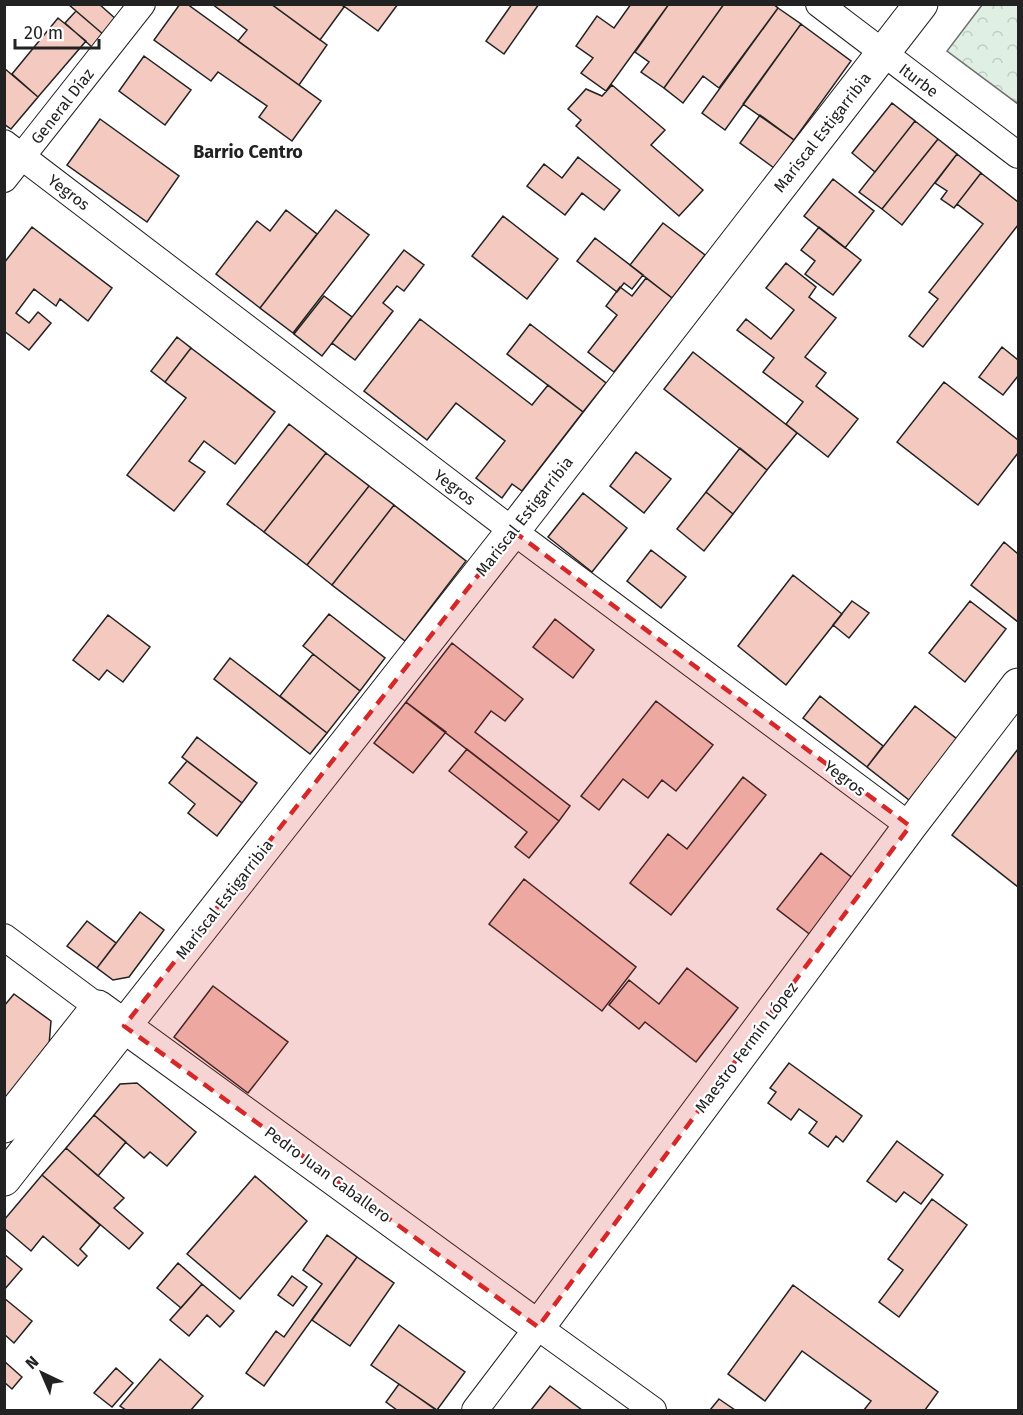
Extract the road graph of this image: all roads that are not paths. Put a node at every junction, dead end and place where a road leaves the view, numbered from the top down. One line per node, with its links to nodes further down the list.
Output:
1 (142, 4): 5 (street, General Díaz)
2 (819, 4): 4 (street, Iturbe)
3 (921, 4): 4 (street, Mariscal Estigarribia)
4 (884, 53): 6 (street, Iturbe); 8 (street, Mariscal Estigarribia)
5 (14, 149): 7 (street, General Díaz); 8 (street, Yegros)
6 (1018, 155)
7 (4, 179)
8 (513, 531): 10 (street, Yegros); 13 (street, Mariscal Estigarribia)
9 (1018, 685): 10 (street, Maestro Fermín López)
10 (910, 826): 16 (street, Maestro Fermín López)
11 (4, 937): 12 (street, Pedro Juan Caballero)
12 (98, 1007): 13 (street, Pedro Juan Caballero); 14 (street)
13 (124, 1026): 15 (street, Mariscal Estigarribia); 16 (street, Pedro Juan Caballero)
14 (4, 1126)
15 (4, 1179)
16 (538, 1327): 17 (street, Maestro Fermín López); 18 (street, Pedro Juan Caballero)
17 (475, 1410)
18 (653, 1410)

